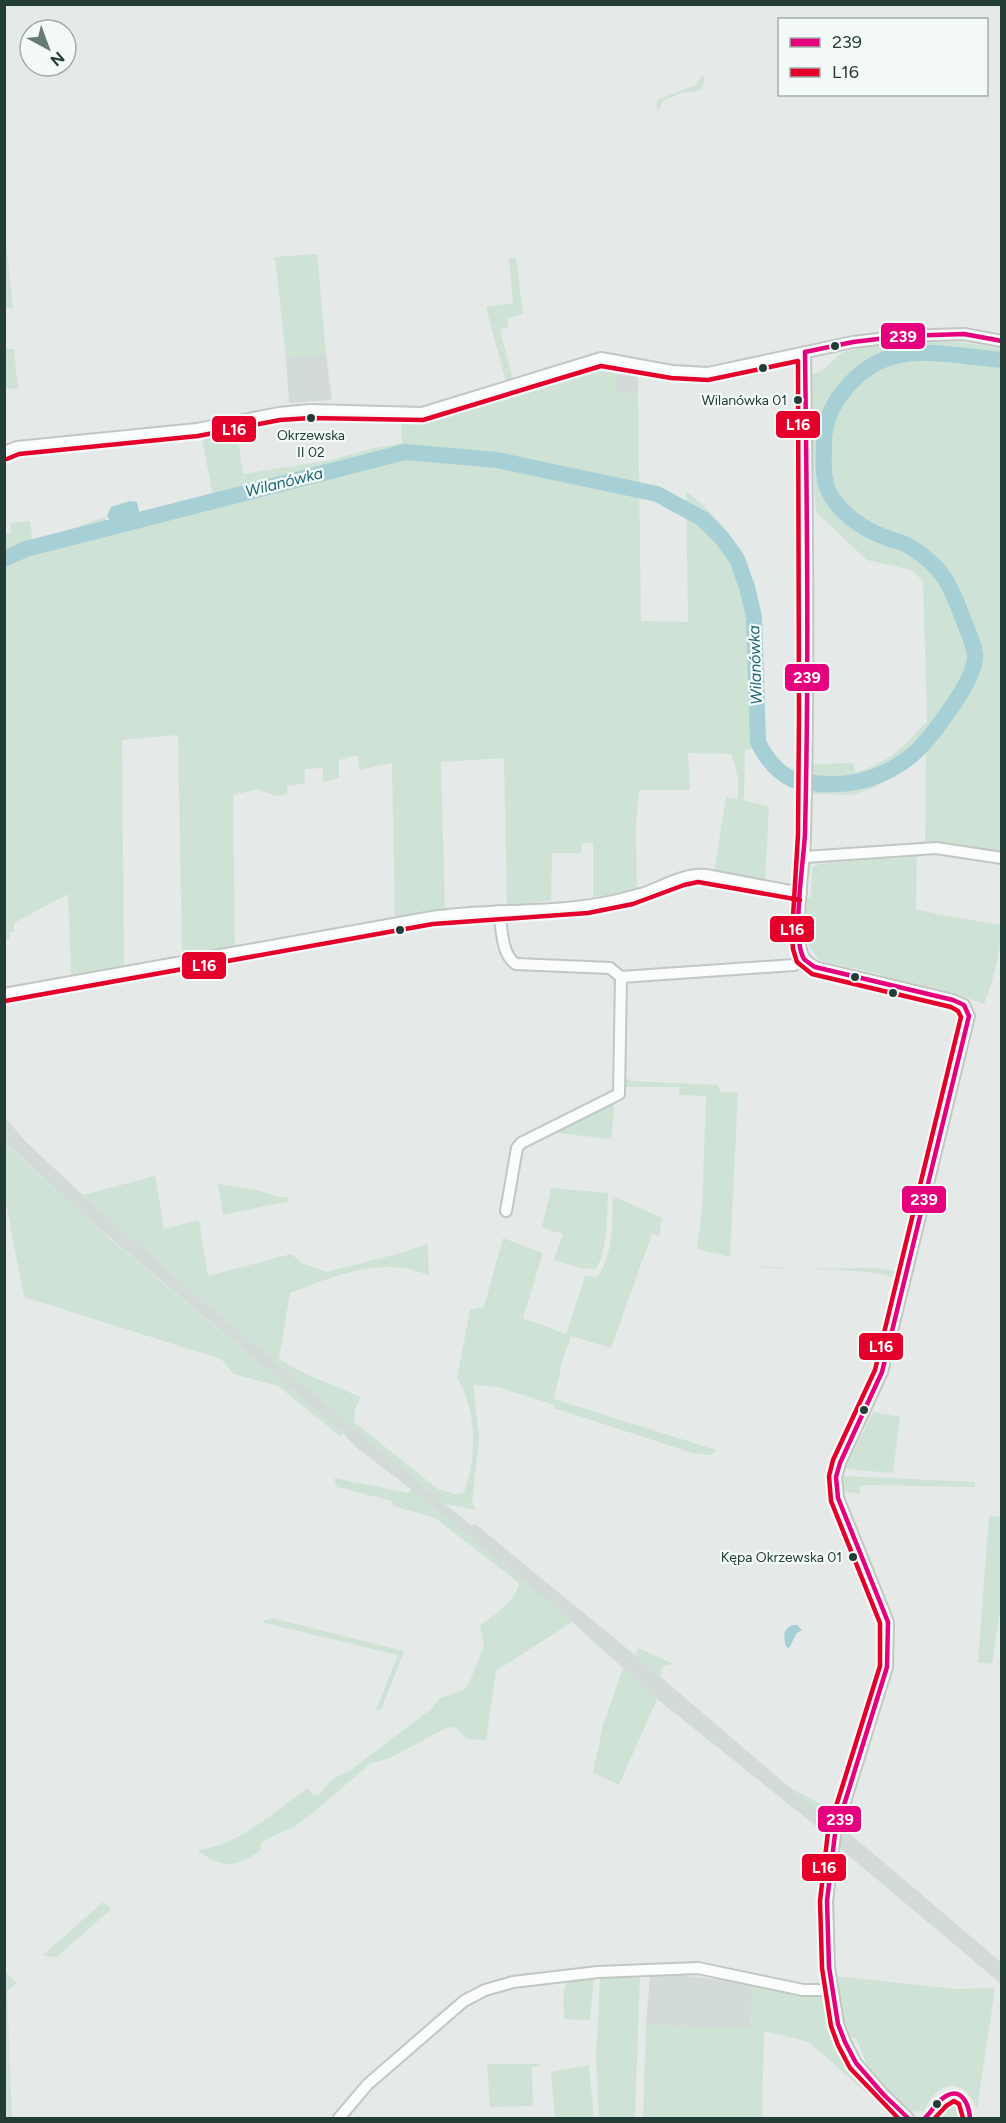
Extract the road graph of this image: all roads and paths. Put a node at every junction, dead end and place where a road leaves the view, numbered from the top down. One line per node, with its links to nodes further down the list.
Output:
1 (1002, 341): 2 (street)
2 (805, 352): 3 (street); 4 (street)
3 (4, 452)
4 (805, 857): 5 (street); 6 (street)
5 (1002, 858)
6 (801, 893): 7 (street); 8 (street)
7 (499, 911): 9 (street); 10 (street)
8 (805, 959): 9 (street); 12 (street)
9 (621, 977): 11 (street)
10 (4, 994)
11 (506, 1211)
12 (831, 1990): 13 (street); 14 (street)
13 (339, 2118)
14 (908, 2118)

